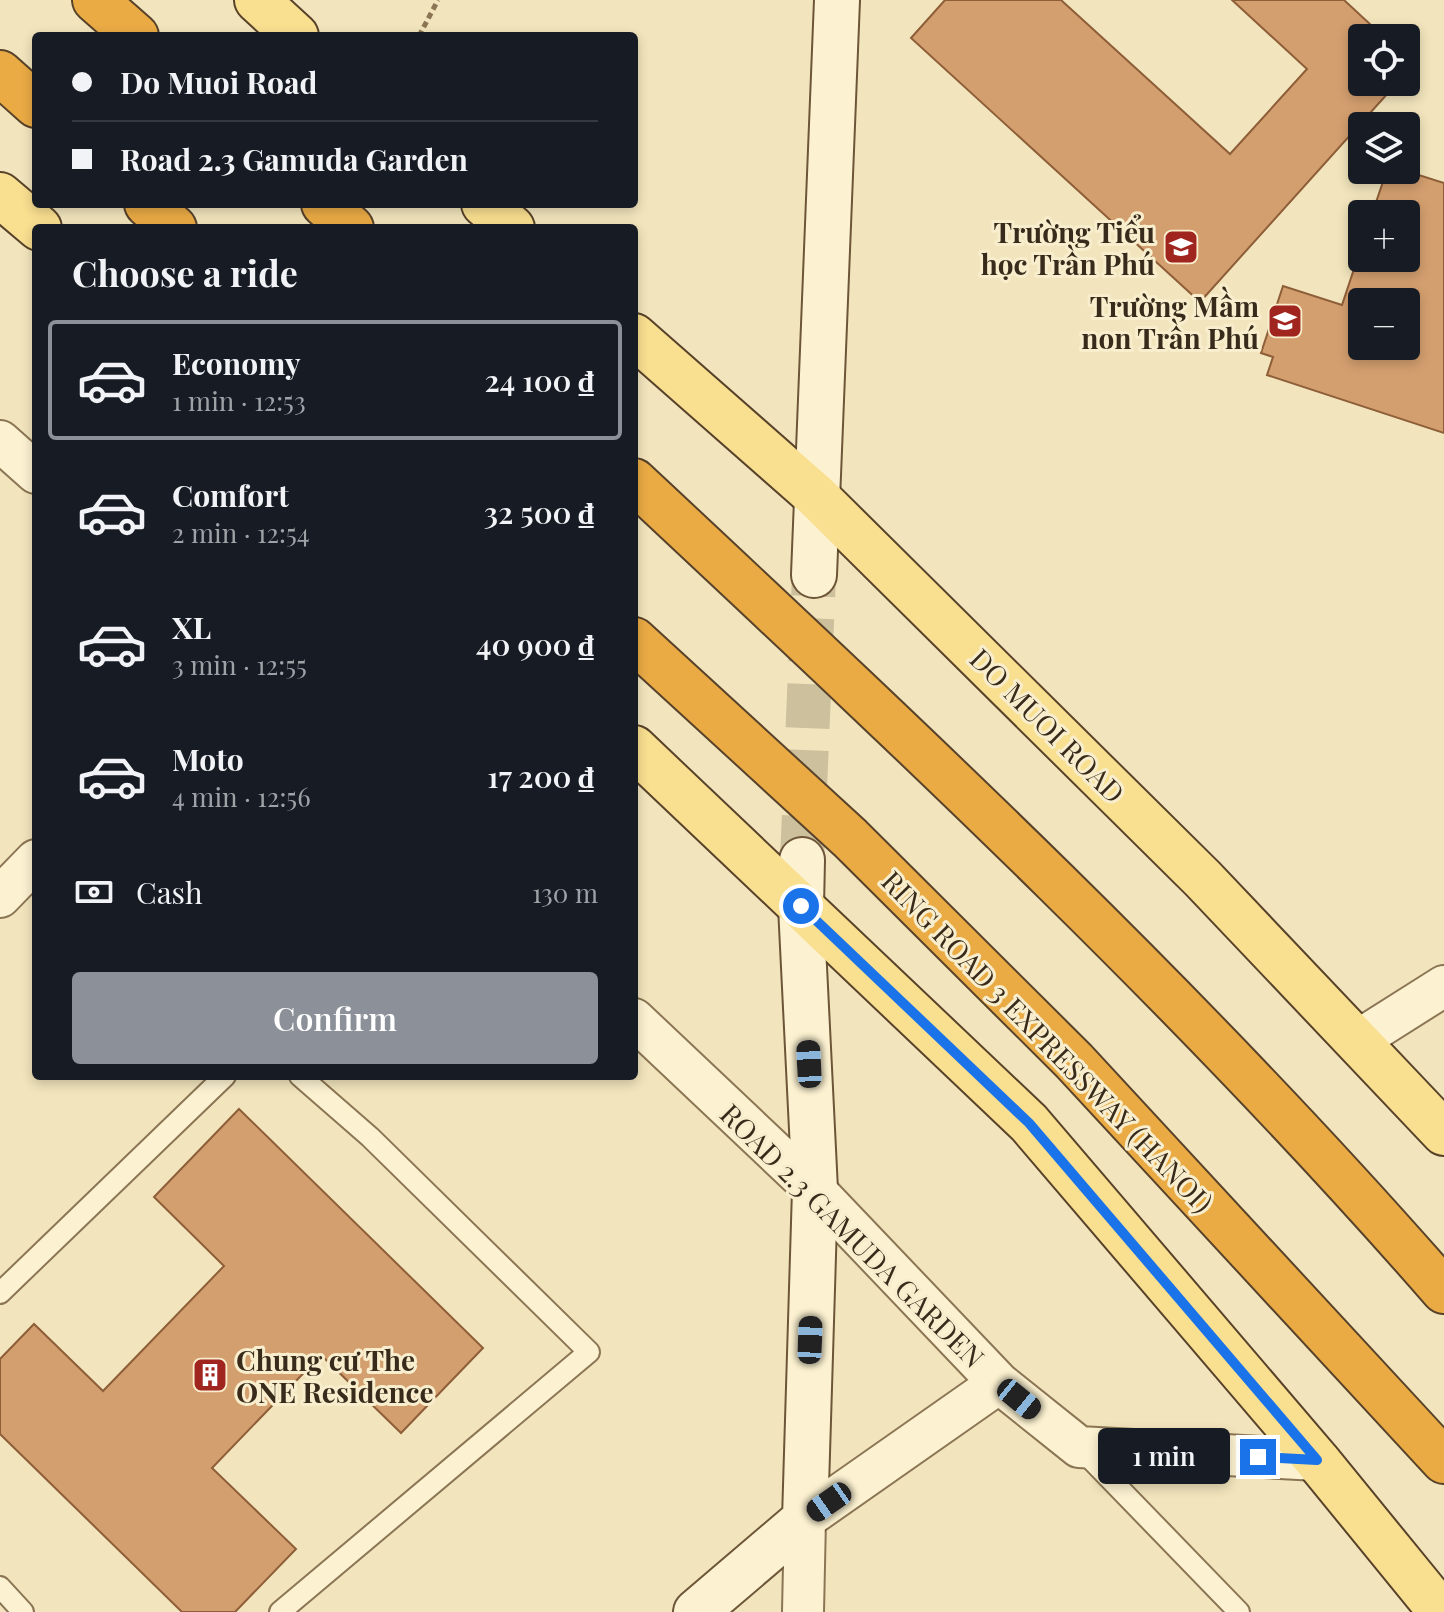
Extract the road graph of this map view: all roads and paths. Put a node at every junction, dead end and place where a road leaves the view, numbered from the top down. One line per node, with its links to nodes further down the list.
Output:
1 (95, 0): 5 (highway)
2 (257, 0): 6 (main road)
3 (438, 0): 7 (path)
4 (837, 0): 22 (street)
5 (131, 32)
6 (292, 32)
7 (421, 32)
8 (0, 73): 9 (highway)
9 (32, 101)
10 (0, 195): 14 (main road)
11 (152, 208): 15 (highway)
12 (328, 208): 16 (highway)
13 (489, 208): 17 (main road)
14 (34, 224)
15 (170, 224)
16 (346, 224)
17 (507, 224)
18 (638, 340): 22 (main road, DO MUOI ROAD)
19 (0, 441): 20 (street)
20 (32, 469)
21 (638, 485): 37 (highway)
22 (816, 496): 23 (street); 32 (main road, DO MUOI ROAD)
23 (814, 575)
24 (638, 644): 42 (highway, RING ROAD 3 EXPRESSWAY (HANOI))
25 (638, 752): 29 (main road)
26 (802, 860): 29 (street)
27 (32, 864): 28 (street)
28 (0, 897)
29 (801, 906): 36 (street); 41 (main road)
30 (1444, 986): 32 (street)
31 (638, 1023): 36 (street, ROAD 2.3 GAMUDA GARDEN)
32 (1357, 1041): 35 (main road, DO MUOI ROAD)
33 (221, 1080): 38 (lane)
34 (305, 1080): 46 (lane)
35 (1444, 1133)
36 (815, 1190): 39 (street, ROAD 2.3 GAMUDA GARDEN); 43 (street)
37 (1444, 1291)
38 (0, 1293)
39 (999, 1383): 40 (street, ROAD 2.3 GAMUDA GARDEN); 43 (street)
40 (1079, 1447): 41 (street); 49 (lane)
41 (1317, 1460): 50 (main road)
42 (1444, 1461)
43 (805, 1519): 47 (street); 48 (street)
44 (0, 1587): 45 (lane)
45 (23, 1612)
46 (280, 1612)
47 (696, 1612)
48 (803, 1612)
49 (1239, 1612)
50 (1441, 1612)

